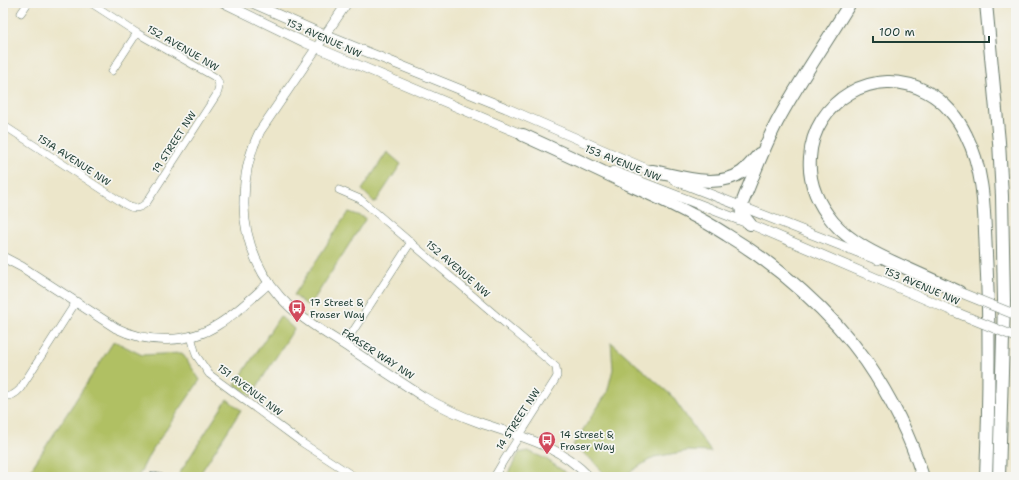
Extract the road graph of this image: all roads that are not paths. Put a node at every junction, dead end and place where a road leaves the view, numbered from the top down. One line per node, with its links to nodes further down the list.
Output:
1 (28, 3): 8 (street)
2 (91, 3): 9 (street, 152 AVENUE NW)
3 (224, 3): 11 (main road, 153 AVENUE NW)
4 (252, 3): 10 (main road, 153 AVENUE NW)
5 (347, 3): 10 (main road, FRASER WAY NW)
6 (850, 3): 16 (highway)
7 (986, 3): 39 (highway)
8 (21, 13)
9 (137, 33): 12 (street, 152 AVENUE NW); 13 (street, 152 AVENUE NW)
10 (325, 35): 11 (main road, FRASER WAY NW); 17 (main road, 153 AVENUE NW)
11 (316, 48): 15 (main road, 153 AVENUE NW); 24 (main road, FRASER WAY NW)
12 (112, 71)
13 (218, 81): 20 (street, 19 STREET NW)
14 (3, 125): 20 (street, 151A AVENUE NW)
15 (523, 135): 21 (main road, 153 AVENUE NW); 37 (highway)
16 (766, 148): 17 (highway); 19 (highway)
17 (652, 171): 19 (main road, 153 AVENUE NW)
18 (339, 190): 22 (street, 152 AVENUE NW)
19 (741, 206): 21 (highway); 25 (main road, 153 AVENUE NW)
20 (136, 209)
21 (750, 224): 29 (main road, 153 AVENUE NW, bridge)
22 (411, 242): 30 (street); 31 (street, 152 AVENUE NW)
23 (3, 257): 26 (main road)
24 (269, 283): 28 (main road); 30 (main road, FRASER WAY NW)
25 (959, 292): 27 (main road, 153 AVENUE NW, bridge); 38 (highway)
26 (76, 302): 28 (main road); 32 (street)
27 (1016, 315)
28 (191, 336): 34 (street, 151 AVENUE NW)
29 (1016, 337)
30 (344, 345): 33 (main road, FRASER WAY NW)
31 (557, 372): 33 (street, 14 STREET NW)
32 (3, 396)
33 (519, 435): 35 (street, 14 STREET NW); 36 (main road, FRASER WAY NW)
34 (354, 477)
35 (494, 477)
36 (589, 477)
37 (923, 477)
38 (986, 477)
39 (1000, 477)

